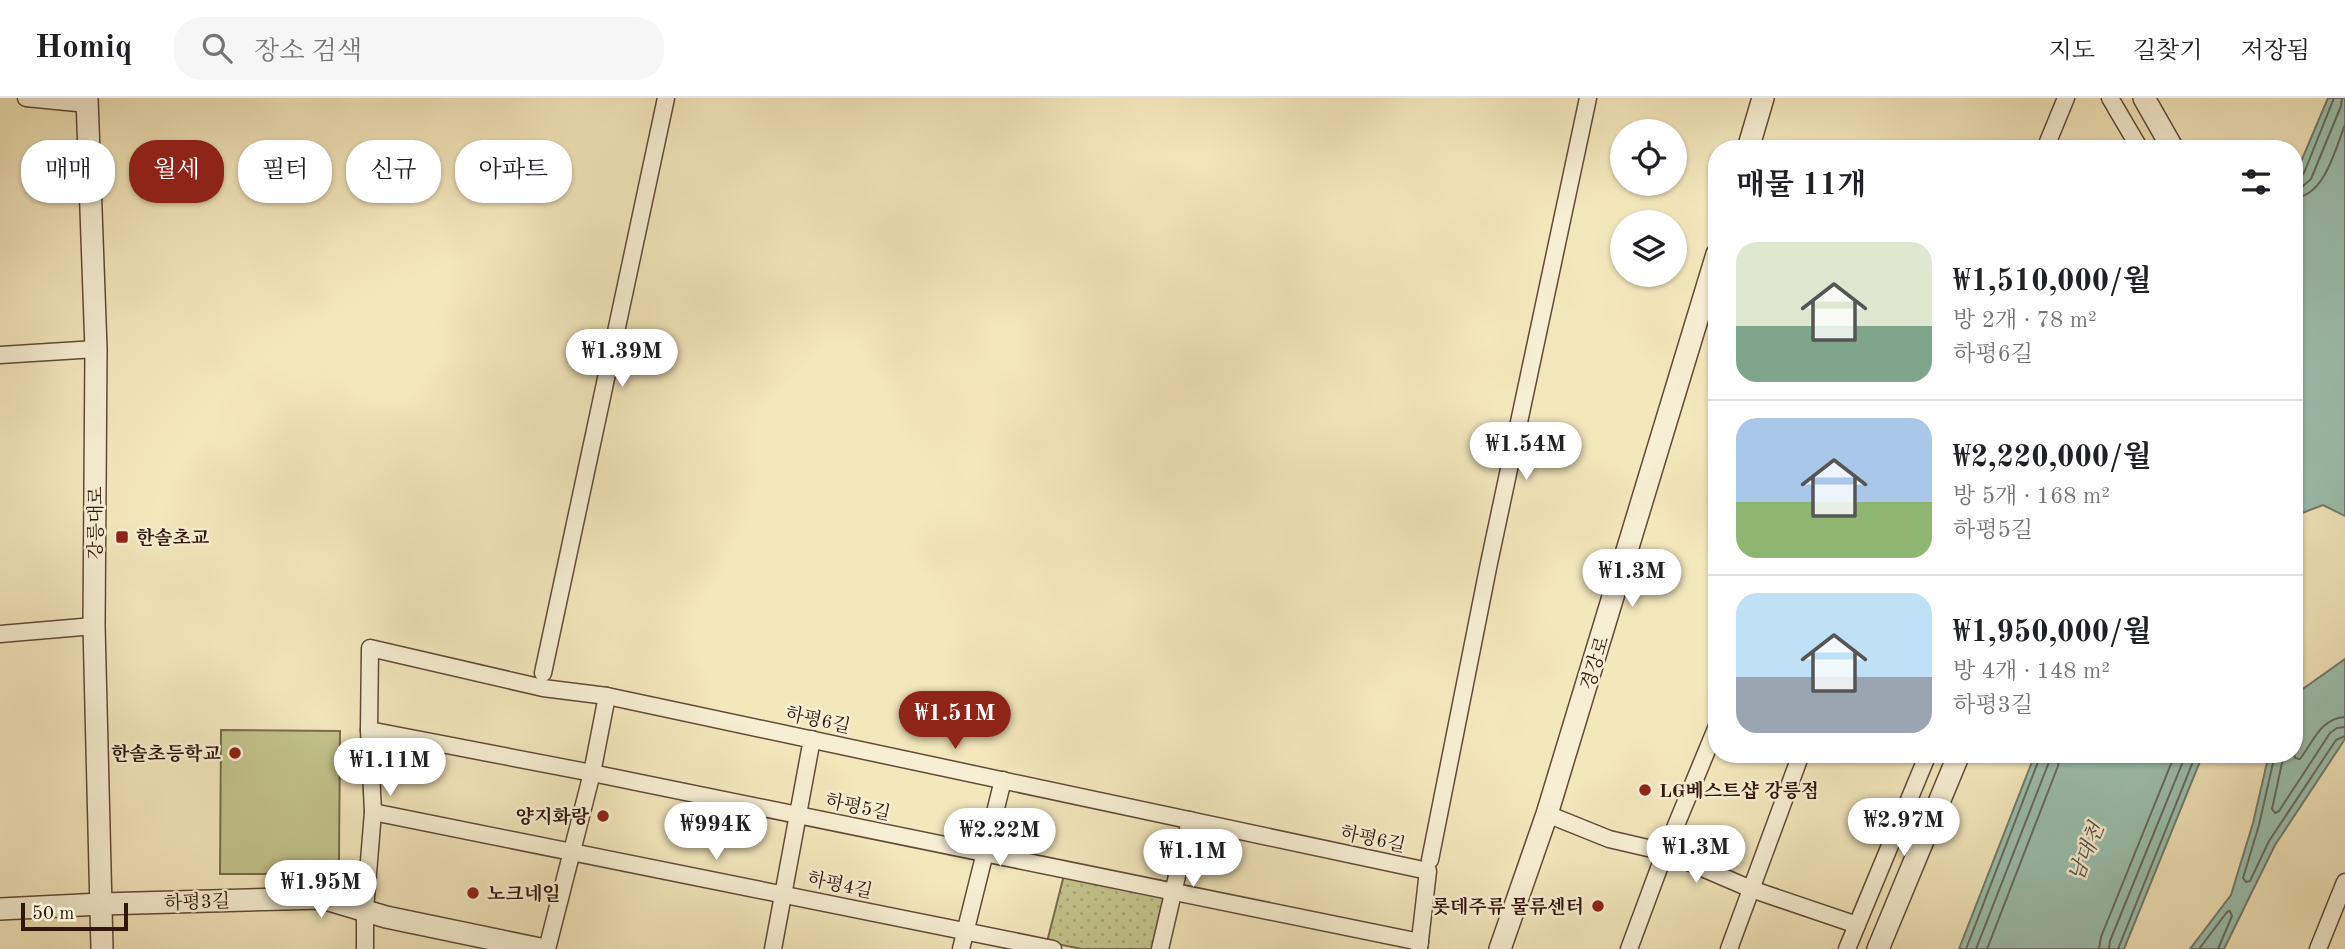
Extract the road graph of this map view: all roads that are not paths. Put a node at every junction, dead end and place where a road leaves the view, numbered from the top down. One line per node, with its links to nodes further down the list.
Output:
1 (26, 98): 8 (street)
2 (666, 98): 18 (street)
3 (1588, 98): 35 (street)
4 (1762, 98): 9 (street)
5 (2066, 98): 10 (street)
6 (2110, 98): 11 (street)
7 (2144, 98): 12 (street)
8 (87, 101): 14 (street, 강릉대로)
9 (1750, 140)
10 (2049, 140)
11 (2135, 140)
12 (2168, 140)
13 (1708, 284): 29 (street, 경강로)
14 (96, 349): 15 (street); 16 (street, 강릉대로)
15 (0, 355)
16 (94, 626): 17 (street); 40 (street, 강릉대로)
17 (0, 634)
18 (542, 673)
19 (607, 696): 20 (street, 하평6길); 21 (street, 하평6길); 26 (street)
20 (369, 730): 26 (street, 하평5길); 28 (street)
21 (811, 739): 27 (street, 하평6길); 30 (street)
22 (1708, 748): 33 (street)
23 (1798, 763): 37 (street)
24 (1924, 763): 43 (street)
25 (1955, 763): 58 (street)
26 (592, 773): 30 (street, 하평5길); 32 (street)
27 (1003, 780): 31 (street, 하평6길); 34 (street)
28 (373, 812): 32 (street, 하평4길); 42 (street)
29 (1547, 814): 33 (street); 54 (street, 경강로)
30 (799, 815): 34 (street, 하평5길); 39 (street)
31 (1190, 820): 38 (street); 45 (street, 하평6길)
32 (572, 851): 39 (street, 하평4길); 49 (street)
33 (1665, 852): 37 (street); 55 (street)
34 (985, 853): 38 (street, 하평5길); 44 (street)
35 (1430, 860)
36 (2345, 883): 59 (street)
37 (1751, 889): 43 (street); 56 (street)
38 (1173, 891): 45 (street, 하평5길); 53 (street)
39 (783, 894): 44 (street, 하평4길); 50 (street)
40 (101, 904): 41 (street, 하평3길); 42 (street, 하평3길); 46 (street, 강릉대로)
41 (0, 909)
42 (365, 911): 47 (street); 48 (street, 하평3길)
43 (1857, 925): 57 (street)
44 (964, 931): 51 (street); 52 (street, 하평4길)
45 (1420, 945)
46 (102, 949)
47 (365, 949)
48 (540, 949)
49 (547, 949)
50 (773, 949)
51 (961, 949)
52 (1053, 949)
53 (1160, 949)
54 (1500, 949)
55 (1629, 949)
56 (1729, 949)
57 (1847, 949)
58 (1878, 949)
59 (2318, 949)

